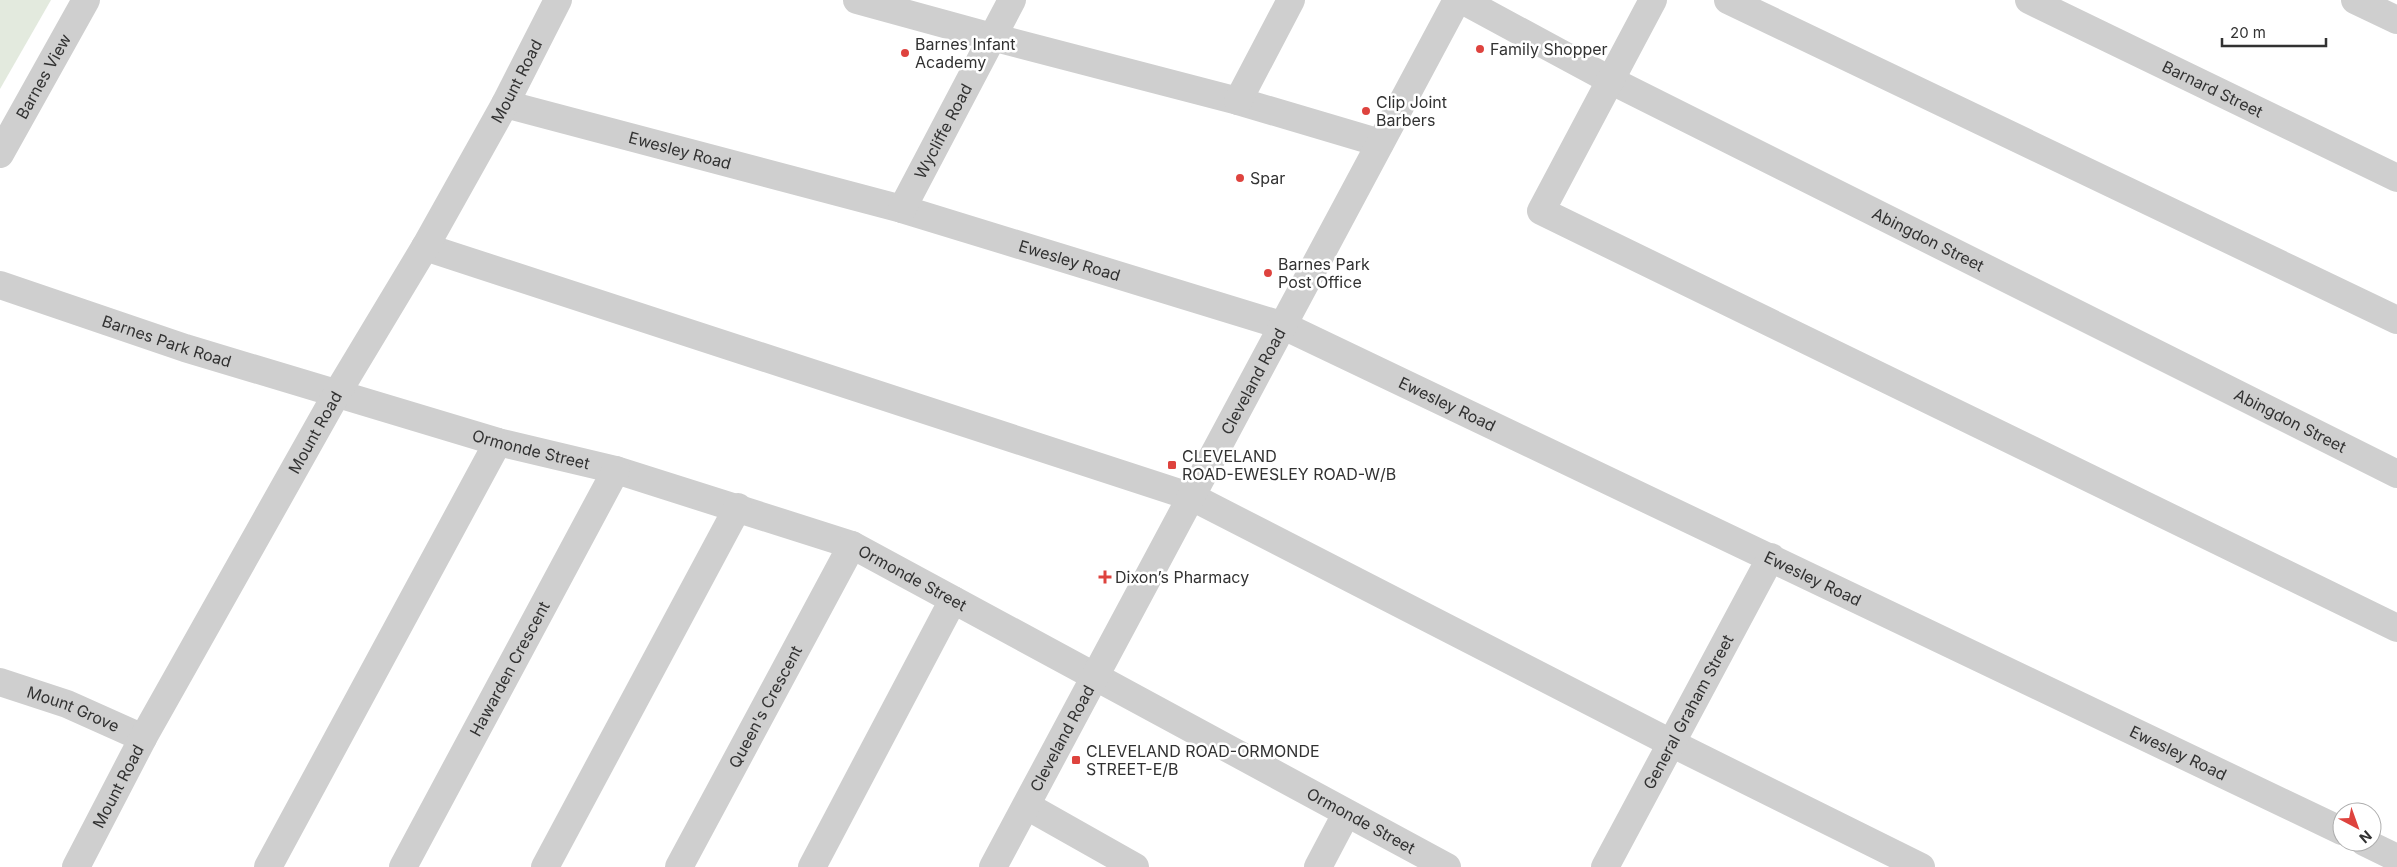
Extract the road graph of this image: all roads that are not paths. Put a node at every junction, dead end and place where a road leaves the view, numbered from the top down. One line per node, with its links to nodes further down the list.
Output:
1 (86, 0): 18 (street, Barnes View)
2 (558, 0): 16 (street, Mount Road)
3 (857, 0): 13 (street)
4 (1012, 0): 13 (street, Wycliffe Road)
5 (1291, 0): 15 (street)
6 (1457, 0): 17 (street, Cleveland Road)
7 (1462, 0): 14 (street, Abingdon Street)
8 (1653, 0): 14 (street)
9 (1728, 0): 23 (street)
10 (2029, 0): 19 (street, Barnard Street)
11 (2355, 0): 12 (street)
12 (2397, 20)
13 (992, 37): 15 (street); 20 (street, Wycliffe Road)
14 (1610, 80): 28 (street, Abingdon Street); 34 (street)
15 (1238, 101): 17 (street)
16 (505, 104): 20 (street, Ewesley Road); 21 (street, Mount Road)
17 (1380, 143): 24 (street, Cleveland Road)
18 (0, 154)
19 (2397, 178)
20 (902, 209): 24 (street, Ewesley Road)
21 (425, 247): 25 (street, Mount Road); 29 (street)
22 (0, 285): 25 (street, Barnes Park Road)
23 (2397, 320)
24 (1284, 326): 29 (street, Cleveland Road); 32 (street, Ewesley Road)
25 (336, 394): 26 (street, Ormonde Street); 37 (street, Mount Road)
26 (498, 442): 27 (street, Ormonde Street); 45 (street)
27 (616, 470): 30 (street, Ormonde Street); 46 (street, Hawarden Crescent)
28 (2397, 474)
29 (1192, 497): 35 (street, Cleveland Road); 38 (street)
30 (738, 507): 31 (street, Ormonde Street); 47 (street)
31 (852, 545): 33 (street, Ormonde Street); 48 (street, Queen's Crescent)
32 (1771, 557): 38 (street, General Graham Street); 41 (street, Ewesley Road)
33 (953, 600): 35 (street, Ormonde Street); 49 (street)
34 (2397, 628)
35 (1094, 676): 39 (street, Cleveland Road); 40 (street, Ormonde Street)
36 (0, 682): 37 (street, Mount Grove)
37 (143, 738): 44 (street, Mount Road)
38 (1671, 743): 54 (street, General Graham Street); 55 (street)
39 (1027, 806): 50 (street, Cleveland Road); 51 (street)
40 (1346, 814): 52 (street); 53 (street, Ormonde Street)
41 (2332, 826)
42 (2382, 851): 43 (street)
43 (2397, 858)
44 (76, 867)
45 (268, 867)
46 (403, 867)
47 (545, 867)
48 (679, 867)
49 (812, 867)
50 (993, 867)
51 (1135, 867)
52 (1318, 867)
53 (1447, 867)
54 (1605, 867)
55 (1921, 867)

